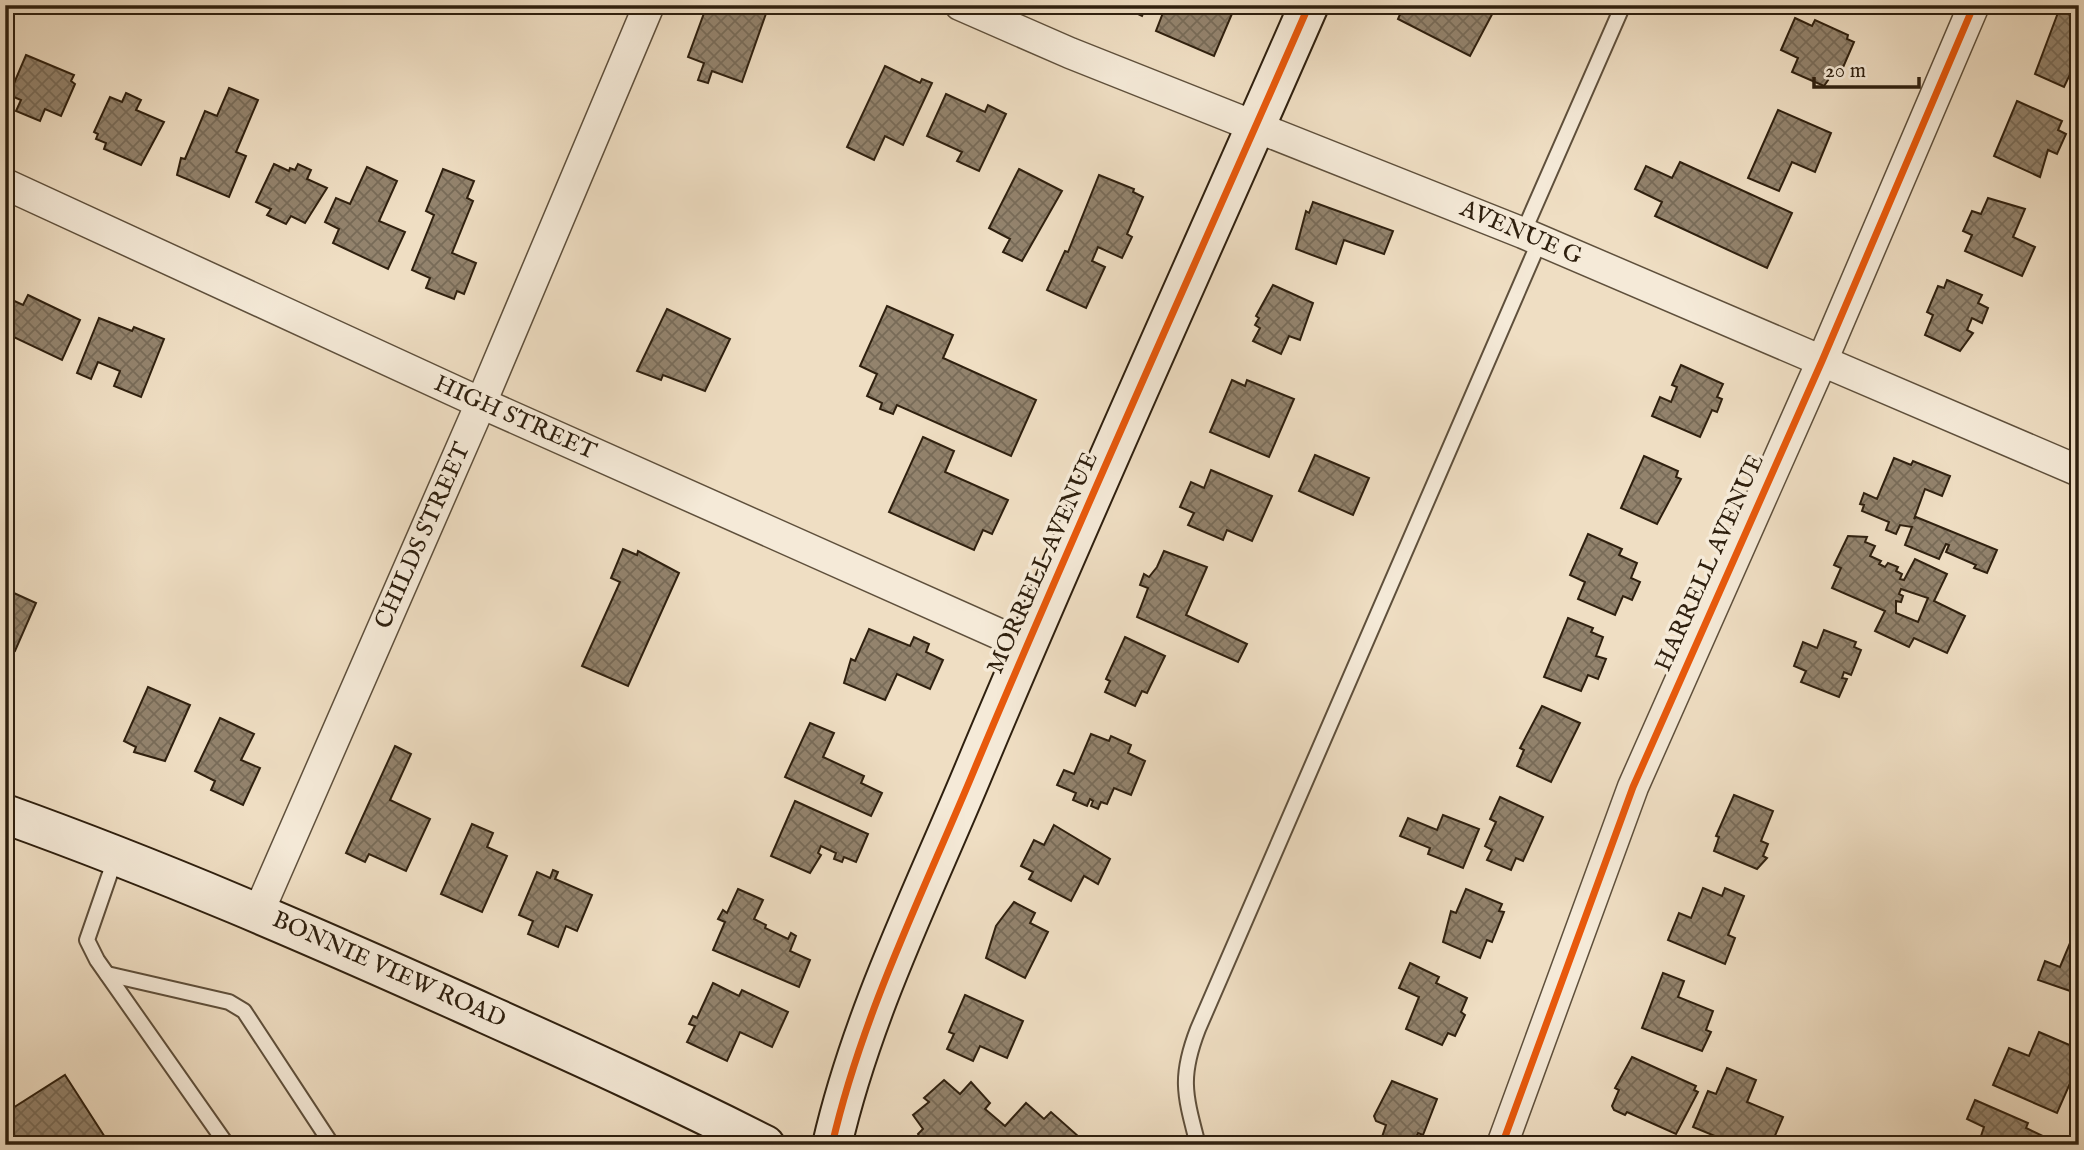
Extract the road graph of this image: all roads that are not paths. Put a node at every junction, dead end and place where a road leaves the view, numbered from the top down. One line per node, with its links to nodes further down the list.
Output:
1 (649, 5): 10 (street, CHILDS STREET)
2 (960, 5): 6 (street, AVENUE G)
3 (1309, 5): 6 (street, MORRELL AVENUE)
4 (1623, 5): 8 (lane)
5 (1974, 5): 9 (street, HARRELL AVENUE)
6 (1258, 127): 8 (street, AVENUE G); 12 (street, MORRELL AVENUE)
7 (5, 184): 10 (street, HIGH STREET)
8 (1531, 237): 9 (street, AVENUE G); 22 (lane)
9 (1822, 361): 11 (street, AVENUE G); 17 (street, HARRELL AVENUE)
10 (481, 403): 12 (street, HIGH STREET); 15 (street, CHILDS STREET)
11 (2079, 471)
12 (1026, 646): 21 (street, MORRELL AVENUE)
13 (5, 814): 14 (street, BONNIE VIEW ROAD)
14 (117, 854): 15 (street, BONNIE VIEW ROAD); 16 (lane)
15 (259, 911): 20 (street, BONNIE VIEW ROAD)
16 (107, 974): 18 (lane); 19 (lane)
17 (1506, 1144)
18 (227, 1145)
19 (332, 1145)
20 (765, 1145)
21 (832, 1145)
22 (1198, 1145)

